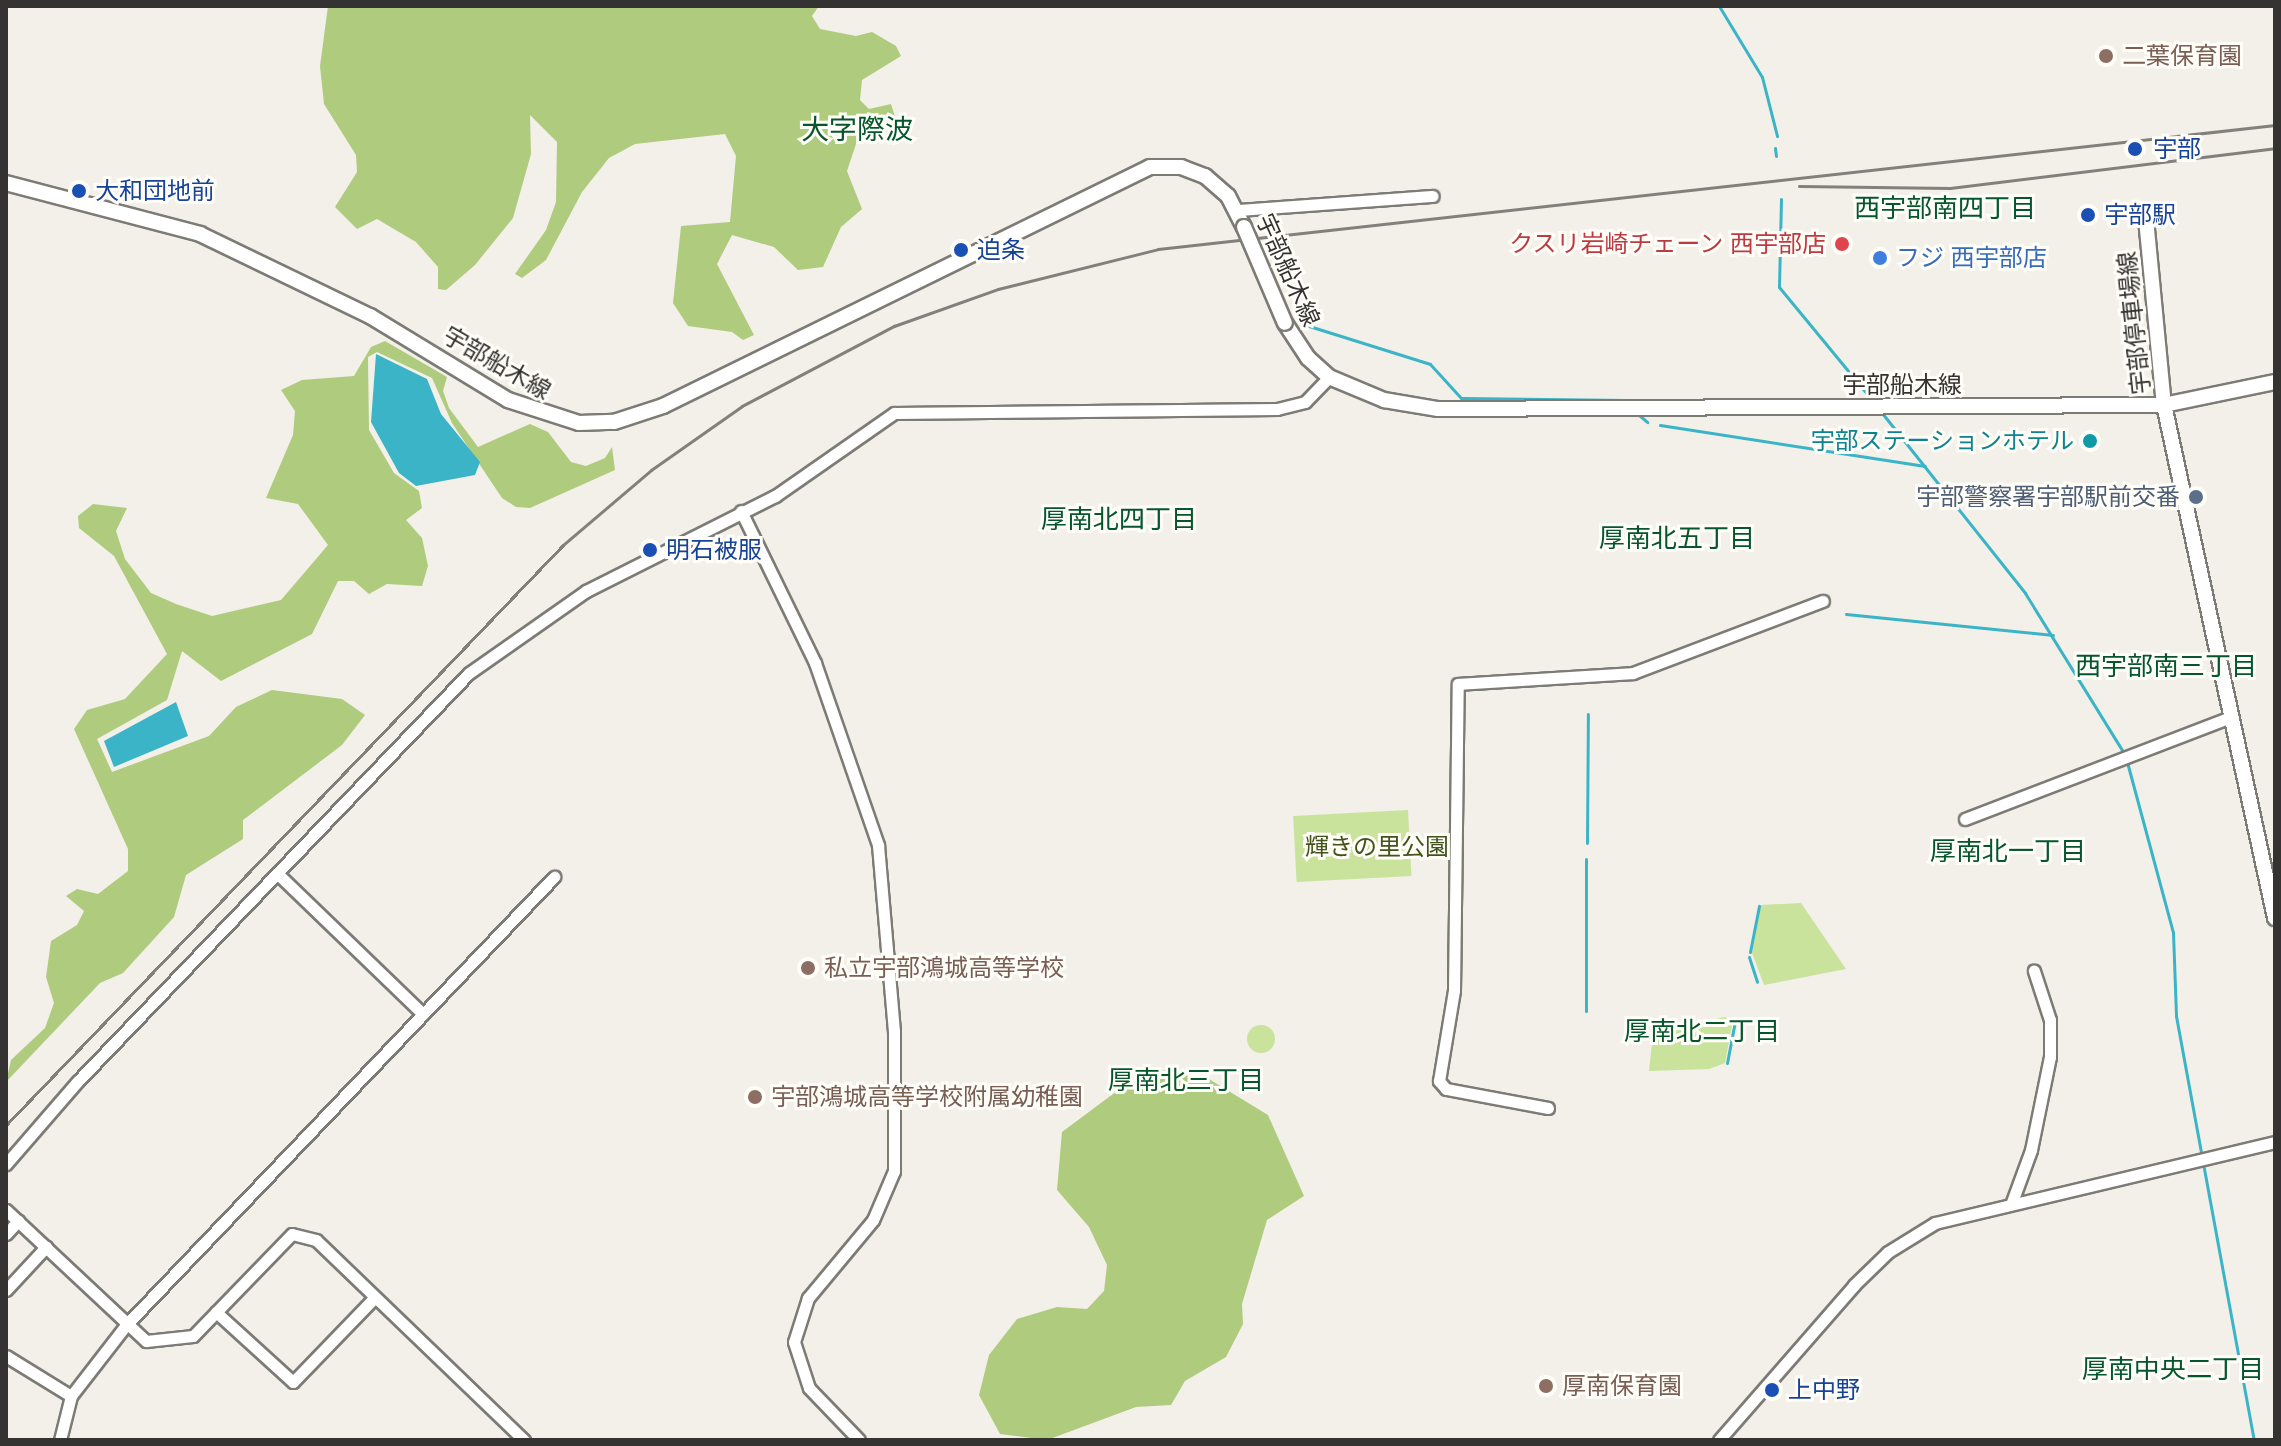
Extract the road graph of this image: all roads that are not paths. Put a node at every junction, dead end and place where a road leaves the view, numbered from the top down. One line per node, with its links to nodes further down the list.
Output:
1 (6, 183): 3 (main road, 宇部船木線)
2 (1433, 196): 3 (street)
3 (1237, 210): 5 (main road, 宇部船木線, bridge)
4 (2146, 219): 7 (main road, 宇部停車場線)
5 (1329, 377): 7 (main road, 宇部船木線); 8 (street)
6 (2275, 382): 7 (main road, 宇部停車場線)
7 (2164, 405): 10 (main road)
8 (741, 511): 12 (street); 33 (street)
9 (1823, 601): 17 (street)
10 (2231, 717): 11 (street); 14 (main road)
11 (1965, 819)
12 (279, 875): 16 (street); 19 (street)
13 (554, 877): 16 (street)
14 (2275, 918)
15 (2034, 971): 20 (street)
16 (423, 1014): 28 (street)
17 (1548, 1108)
18 (2275, 1142): 20 (street)
19 (6, 1164)
20 (2012, 1202): 34 (street)
21 (6, 1210): 22 (street)
22 (18, 1221): 23 (street); 24 (street)
23 (6, 1234)
24 (46, 1247): 25 (street); 28 (street)
25 (6, 1290)
26 (375, 1297): 27 (street); 27 (street); 32 (street)
27 (216, 1312): 28 (street)
28 (126, 1325): 30 (street)
29 (6, 1356): 30 (street)
30 (71, 1396): 31 (street)
31 (60, 1440)
32 (524, 1440)
33 (859, 1440)
34 (1719, 1440)

